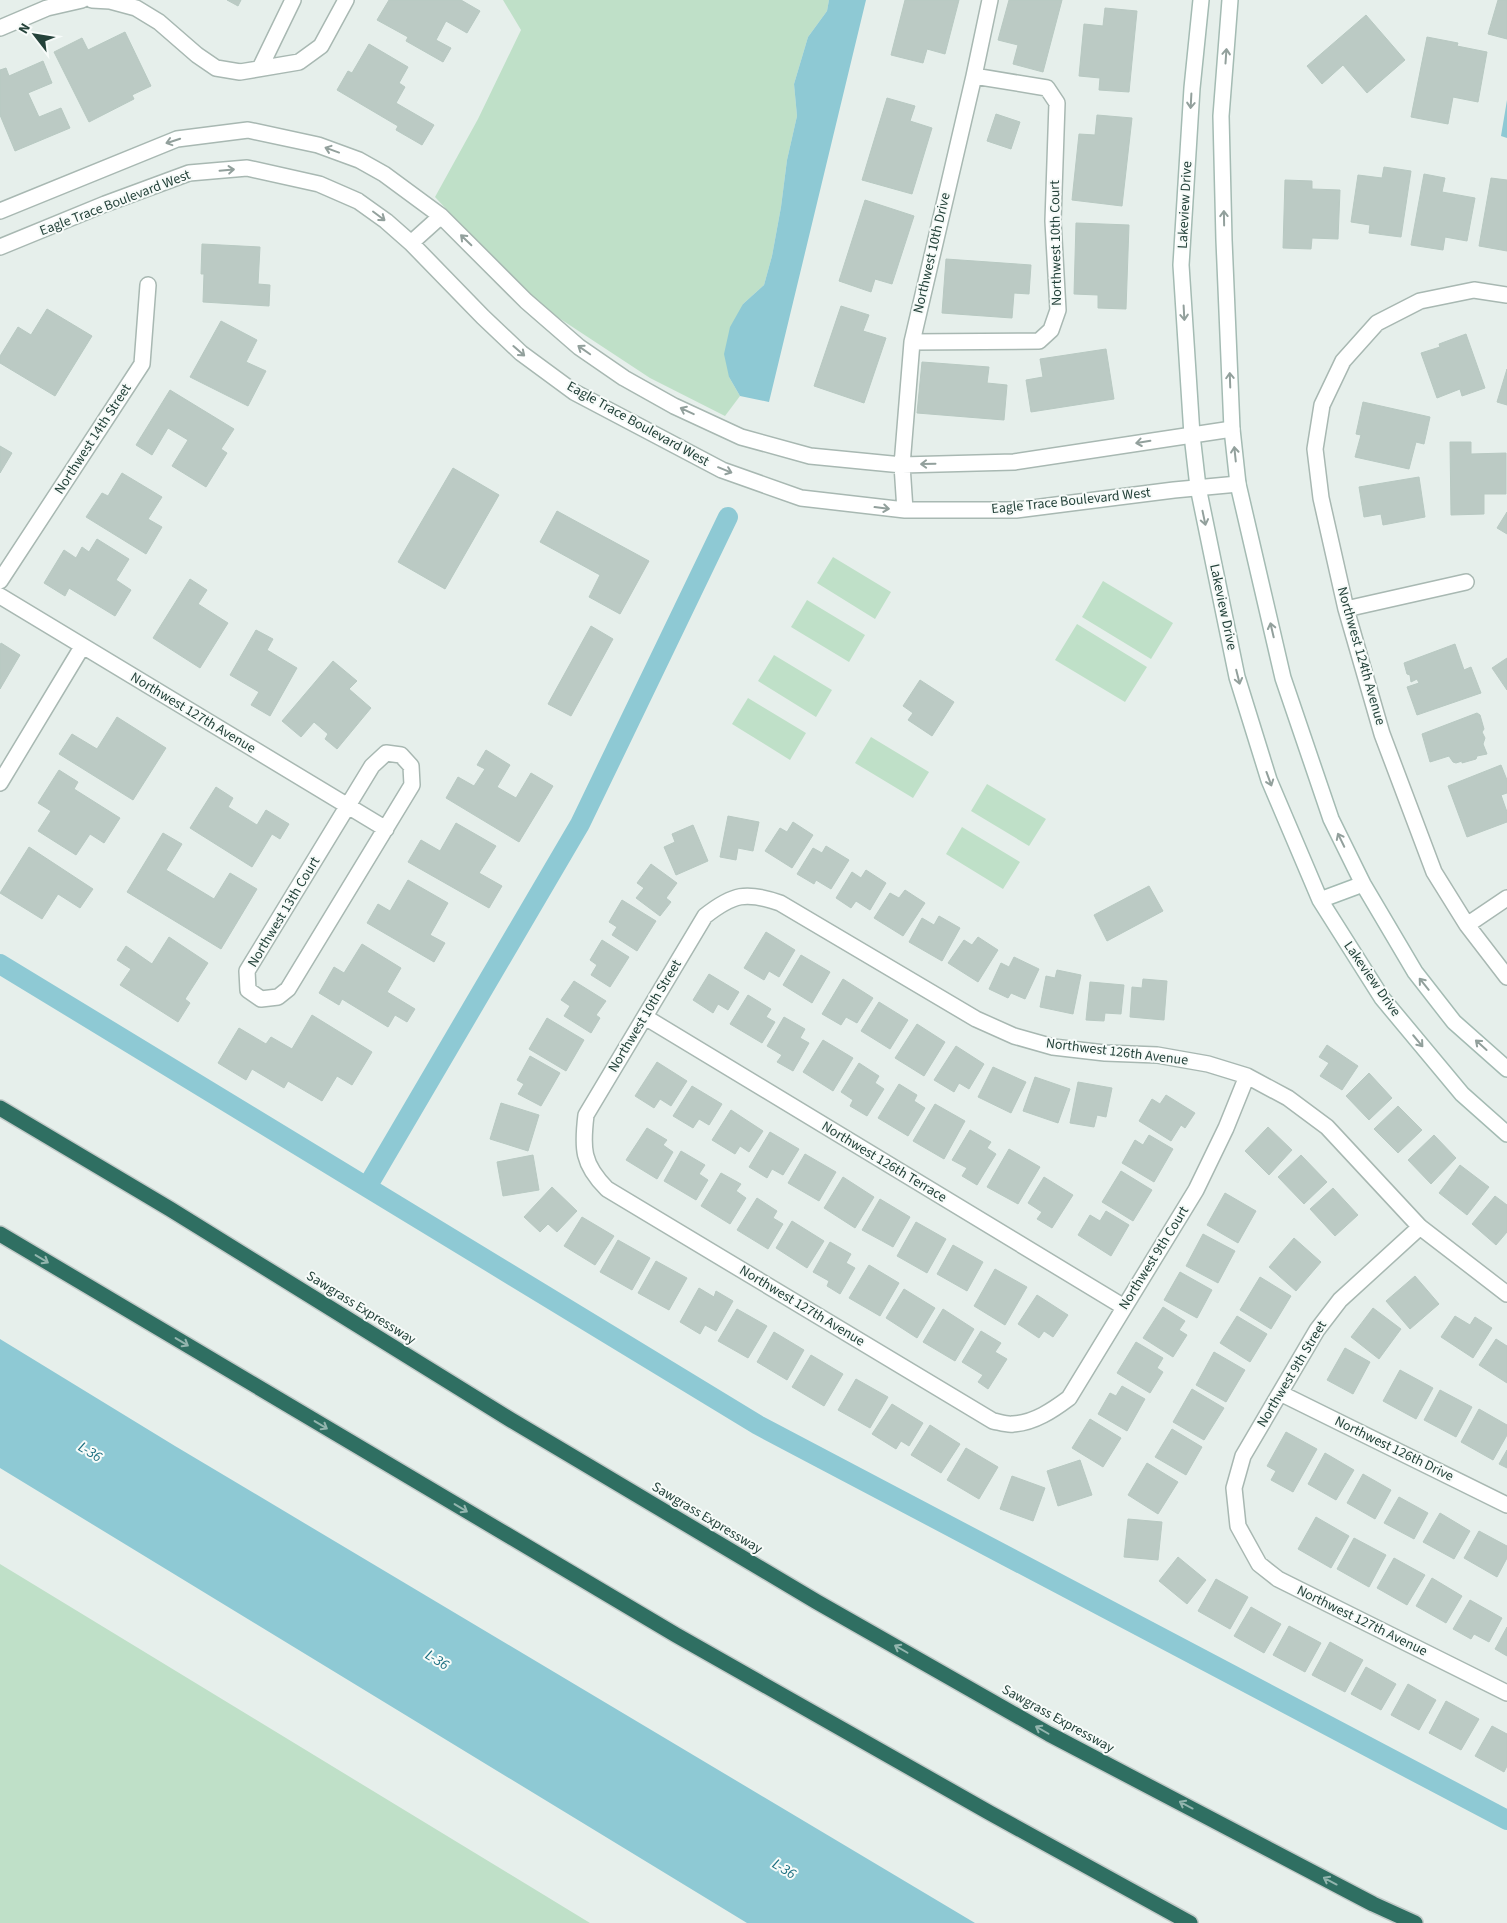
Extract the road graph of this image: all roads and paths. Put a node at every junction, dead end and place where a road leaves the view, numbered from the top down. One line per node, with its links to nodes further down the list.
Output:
1 (82, 0): 8 (street)
2 (92, 0): 10 (street)
3 (293, 0): 10 (street)
4 (346, 0): 10 (street)
5 (990, 0): 11 (street, Northwest 10th Drive)
6 (1201, 0): 20 (street, Lakeview Drive, one-way to 20)
7 (1230, 0): 19 (street, one-way to 7)
8 (39, 5): 9 (street)
9 (0, 28)
10 (260, 68)
11 (974, 76): 18 (street, Northwest 10th Drive); 18 (street, Northwest 10th Court)
12 (0, 211): 13 (street, one-way to 12)
13 (441, 216): 14 (street); 21 (street, one-way to 13)
14 (411, 243): 15 (street, Eagle Trace Boulevard West, one-way to 14); 24 (street, Eagle Trace Boulevard West, one-way to 24)
15 (0, 247)
16 (148, 285): 25 (street, Northwest 14th Street)
17 (1507, 295): 28 (street, Northwest 124th Avenue)
18 (912, 342): 21 (street, Northwest 10th Drive)
19 (1232, 429): 20 (street); 22 (street, one-way to 19)
20 (1192, 435): 21 (street, one-way to 21); 23 (street, Lakeview Drive)
21 (902, 464): 24 (street, Northwest 10th Drive)
22 (1238, 484): 23 (street, Eagle Trace Boulevard West); 33 (street, one-way to 22)
23 (1198, 487): 24 (street, Eagle Trace Boulevard West); 36 (street, Lakeview Drive, one-way to 36)
24 (905, 510)
25 (0, 581)
26 (1466, 582): 28 (street)
27 (0, 596): 29 (street, Northwest 127th Avenue)
28 (1346, 609): 37 (street, Northwest 124th Avenue)
29 (82, 647): 30 (street); 31 (street, Northwest 127th Avenue)
30 (0, 783)
31 (348, 806): 32 (street, Northwest 127th Avenue); 32 (street, Northwest 13th Court); 32 (street, Northwest 13th Court)
32 (386, 829)
33 (1363, 884): 36 (street); 40 (street, one-way to 33)
34 (742, 896): 39 (street, Northwest 10th Street); 41 (street, Northwest 126th Avenue)
35 (1507, 898): 37 (street)
36 (1320, 900): 43 (street, Lakeview Drive, one-way to 43)
37 (1467, 925): 38 (street, Northwest 124th Avenue)
38 (1507, 977)
39 (645, 1017): 44 (street, Northwest 10th Street); 48 (street, Northwest 126th Terrace)
40 (1507, 1069)
41 (1247, 1076): 45 (street, Northwest 126th Avenue); 48 (street, Northwest 9th Court)
42 (0, 1108): 55 (highway, Sawgrass Expressway, one-way to 42)
43 (1507, 1134)
44 (586, 1159): 50 (street, Northwest 127th Avenue)
45 (1420, 1226): 47 (street, Northwest 126th Avenue); 49 (street, Northwest 9th Street)
46 (0, 1234): 54 (highway, one-way to 54)
47 (1507, 1294)
48 (1124, 1306): 50 (street, Northwest 9th Court)
49 (1280, 1393): 51 (street, Northwest 126th Drive); 52 (street, Northwest 9th Street)
50 (1034, 1419)
51 (1507, 1505)
52 (1238, 1526): 53 (street, Northwest 127th Avenue)
53 (1507, 1693)
54 (1190, 1923)
55 (1415, 1923)

